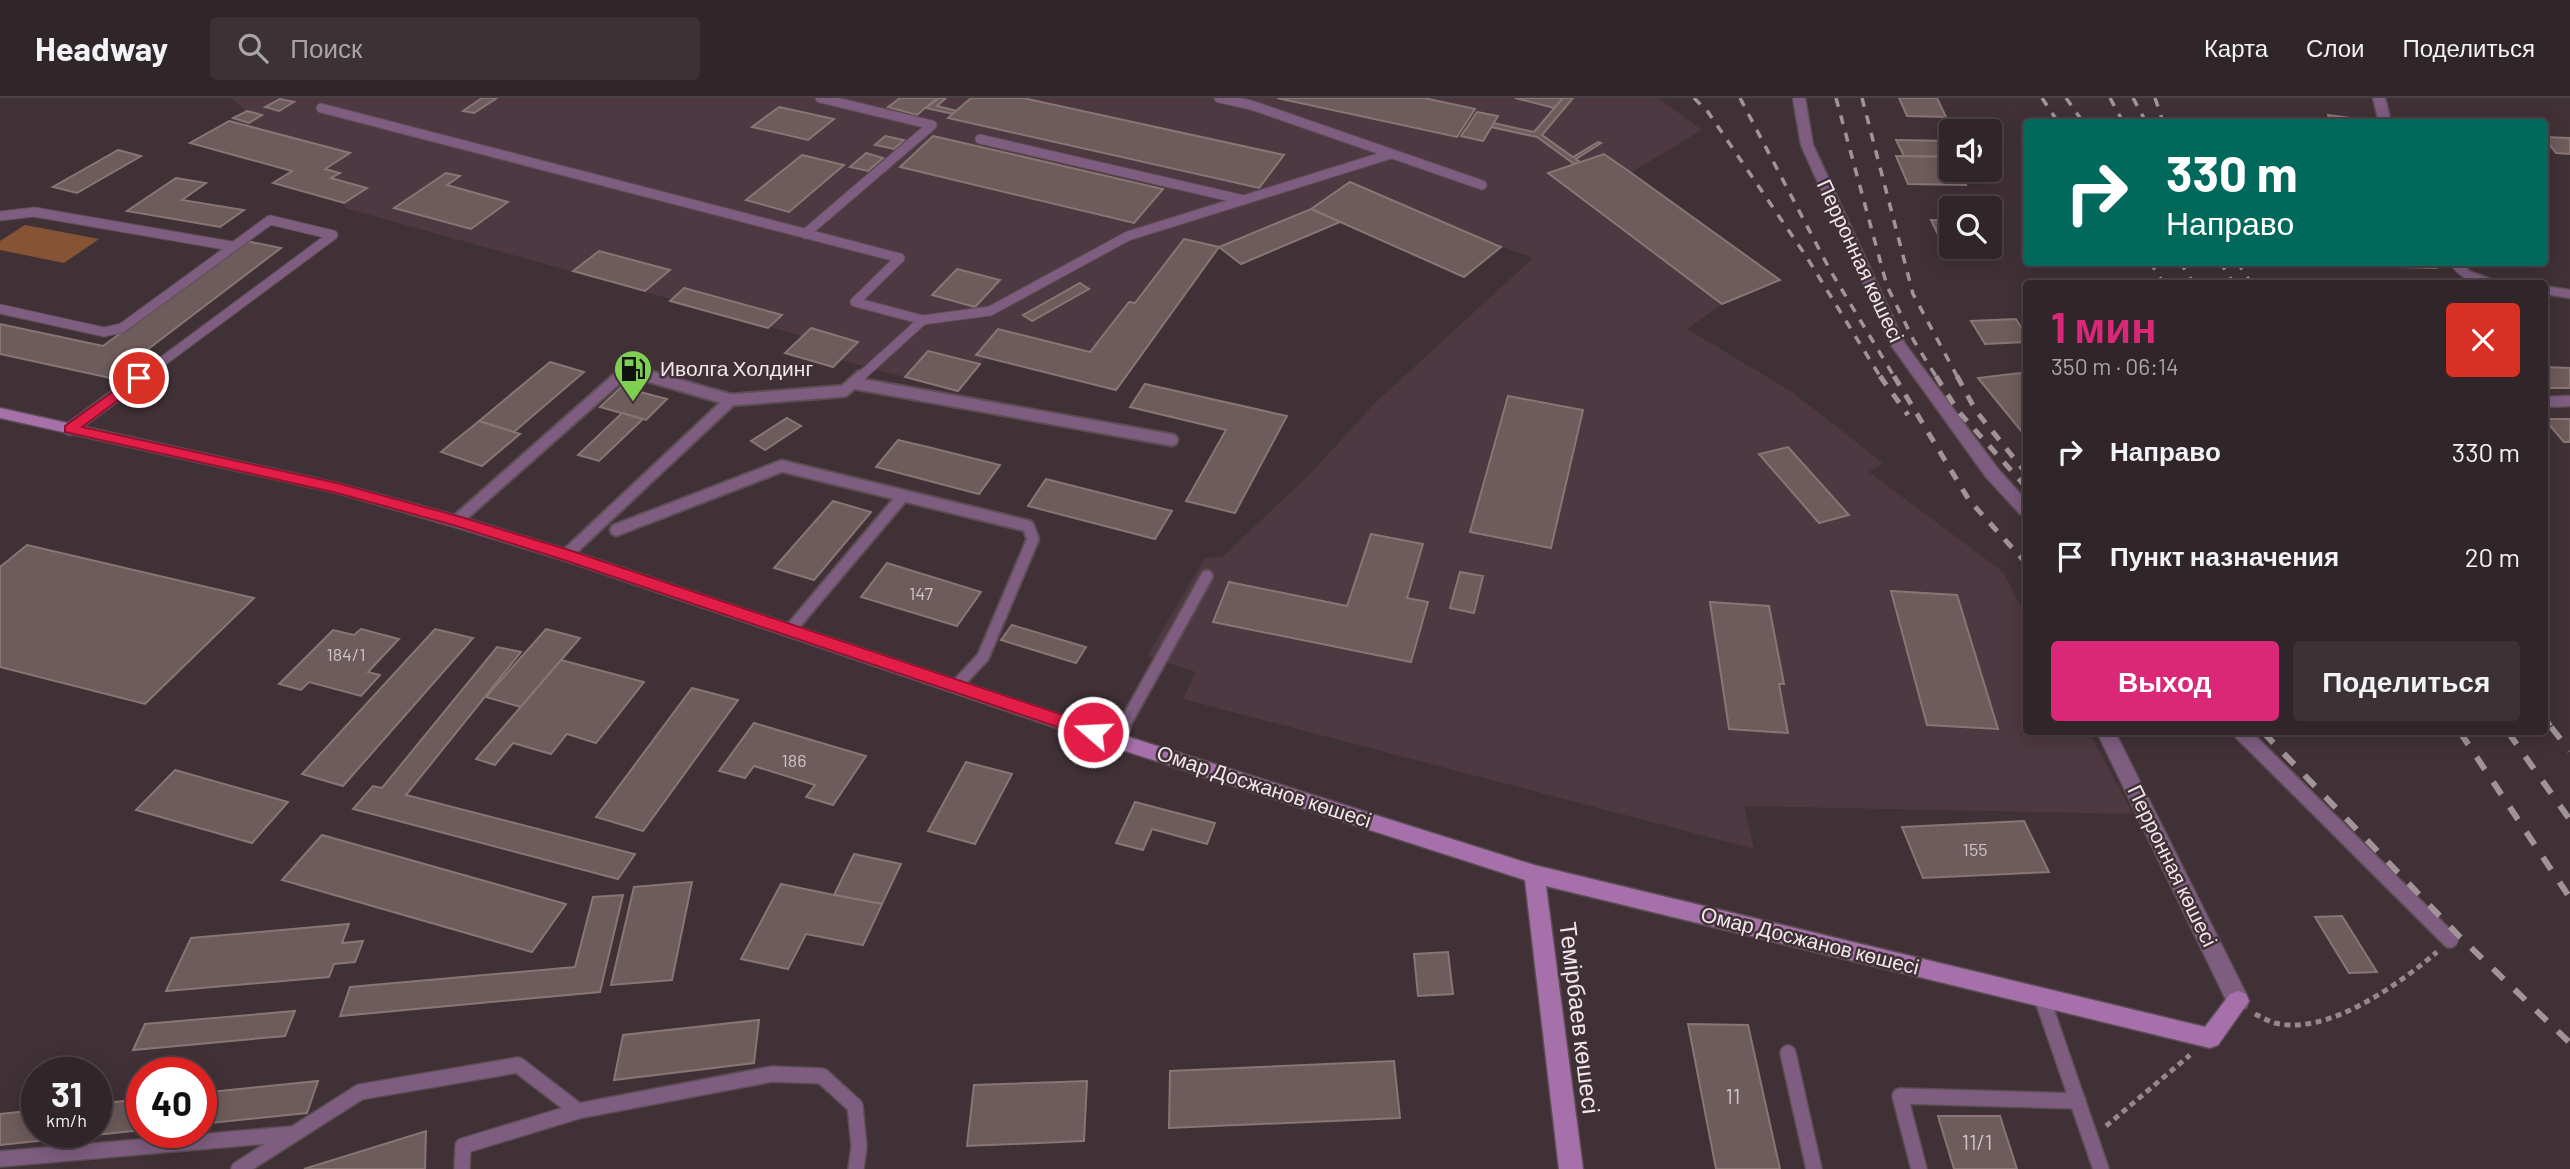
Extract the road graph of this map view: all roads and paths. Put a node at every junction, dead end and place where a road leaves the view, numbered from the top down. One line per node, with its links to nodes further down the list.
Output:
1 (820, 98): 12 (lane)
2 (1219, 98): 8 (lane)
3 (1799, 98): 28 (street, Перронная көшесі)
4 (2379, 98): 6 (street)
5 (321, 108): 12 (lane)
6 (2384, 119)
7 (980, 139): 10 (lane)
8 (1391, 154): 9 (lane); 10 (lane)
9 (1482, 185)
10 (1244, 200): 19 (lane)
11 (0, 216): 13 (lane)
12 (805, 234): 19 (lane)
13 (231, 246): 18 (lane); 25 (lane)
14 (2458, 266): 15 (street)
15 (2484, 280)
16 (2548, 291): 17 (street)
17 (2570, 294)
18 (0, 309)
19 (923, 320): 20 (lane)
20 (853, 383): 21 (lane); 26 (lane)
21 (730, 400): 29 (lane); 31 (lane)
22 (2570, 401): 23 (street)
23 (2548, 402)
24 (0, 413): 25 (street, Омар Досжанов көшесі)
25 (70, 429): 29 (street, Омар Досжанов көшесі)
26 (1172, 440)
27 (903, 496): 30 (lane); 33 (lane); 34 (lane)
28 (2023, 507)
29 (456, 521): 31 (street, Омар Досжанов көшесі)
30 (616, 530)
31 (566, 555): 33 (street, Омар Досжанов көшесі)
32 (1207, 576): 37 (lane)
33 (790, 630): 34 (street, Омар Досжанов көшесі)
34 (956, 686): 37 (street, Омар Досжанов көшесі)
35 (2107, 735): 41 (street, Перронная көшесі)
36 (2244, 735): 39 (lane)
37 (1116, 740): 38 (street, Омар Досжанов көшесі)
38 (1534, 874): 40 (street, Омар Досжанов көшесі); 52 (street, Темірбаев көшесі)
39 (2450, 940): 41 (path)
40 (2042, 998): 42 (street, Омар Досжанов көшесі); 44 (lane)
41 (2238, 1000): 42 (street)
42 (2210, 1038): 47 (path)
43 (1788, 1053): 53 (lane)
44 (2078, 1101): 47 (lane); 54 (lane)
45 (578, 1111): 46 (lane); 50 (lane); 51 (lane)
46 (295, 1133): 48 (lane); 49 (lane)
47 (2091, 1139): 55 (lane)
48 (0, 1158)
49 (239, 1169)
50 (463, 1169)
51 (856, 1169)
52 (1572, 1169)
53 (1814, 1169)
54 (1919, 1169)
55 (2101, 1169)

